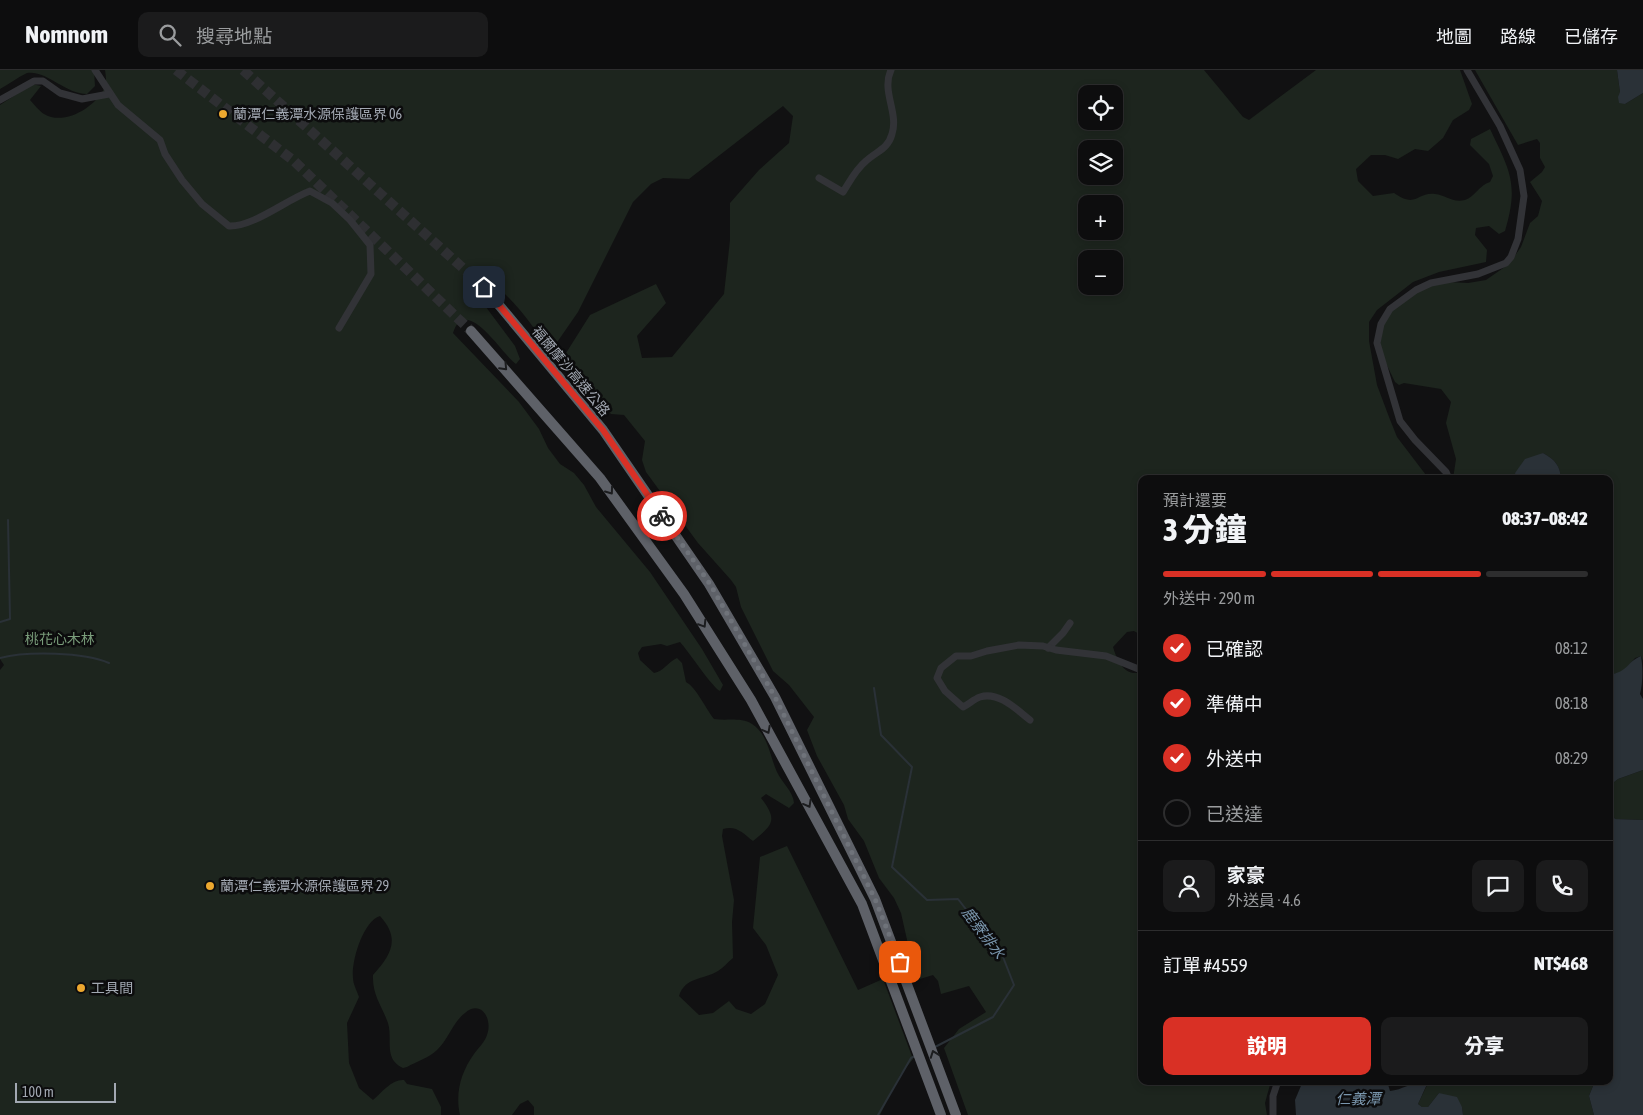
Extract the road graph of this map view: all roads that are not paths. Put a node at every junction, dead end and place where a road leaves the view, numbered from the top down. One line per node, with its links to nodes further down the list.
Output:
1 (95, 70): 4 (street)
2 (891, 70): 6 (street)
3 (1467, 70): 10 (street)
4 (109, 94): 5 (street); 8 (street)
5 (0, 100)
6 (819, 178)
7 (484, 287): 17 (highway, 福爾摩沙高速公路, one-way to 7)
8 (339, 328)
9 (471, 331): 16 (highway, one-way to 16)
10 (1447, 475)
11 (1070, 623): 12 (street)
12 (1048, 648): 13 (street); 14 (street)
13 (1138, 669)
14 (1030, 720)
15 (1277, 1085): 18 (street)
16 (941, 1115)
17 (956, 1115)
18 (1273, 1115)

